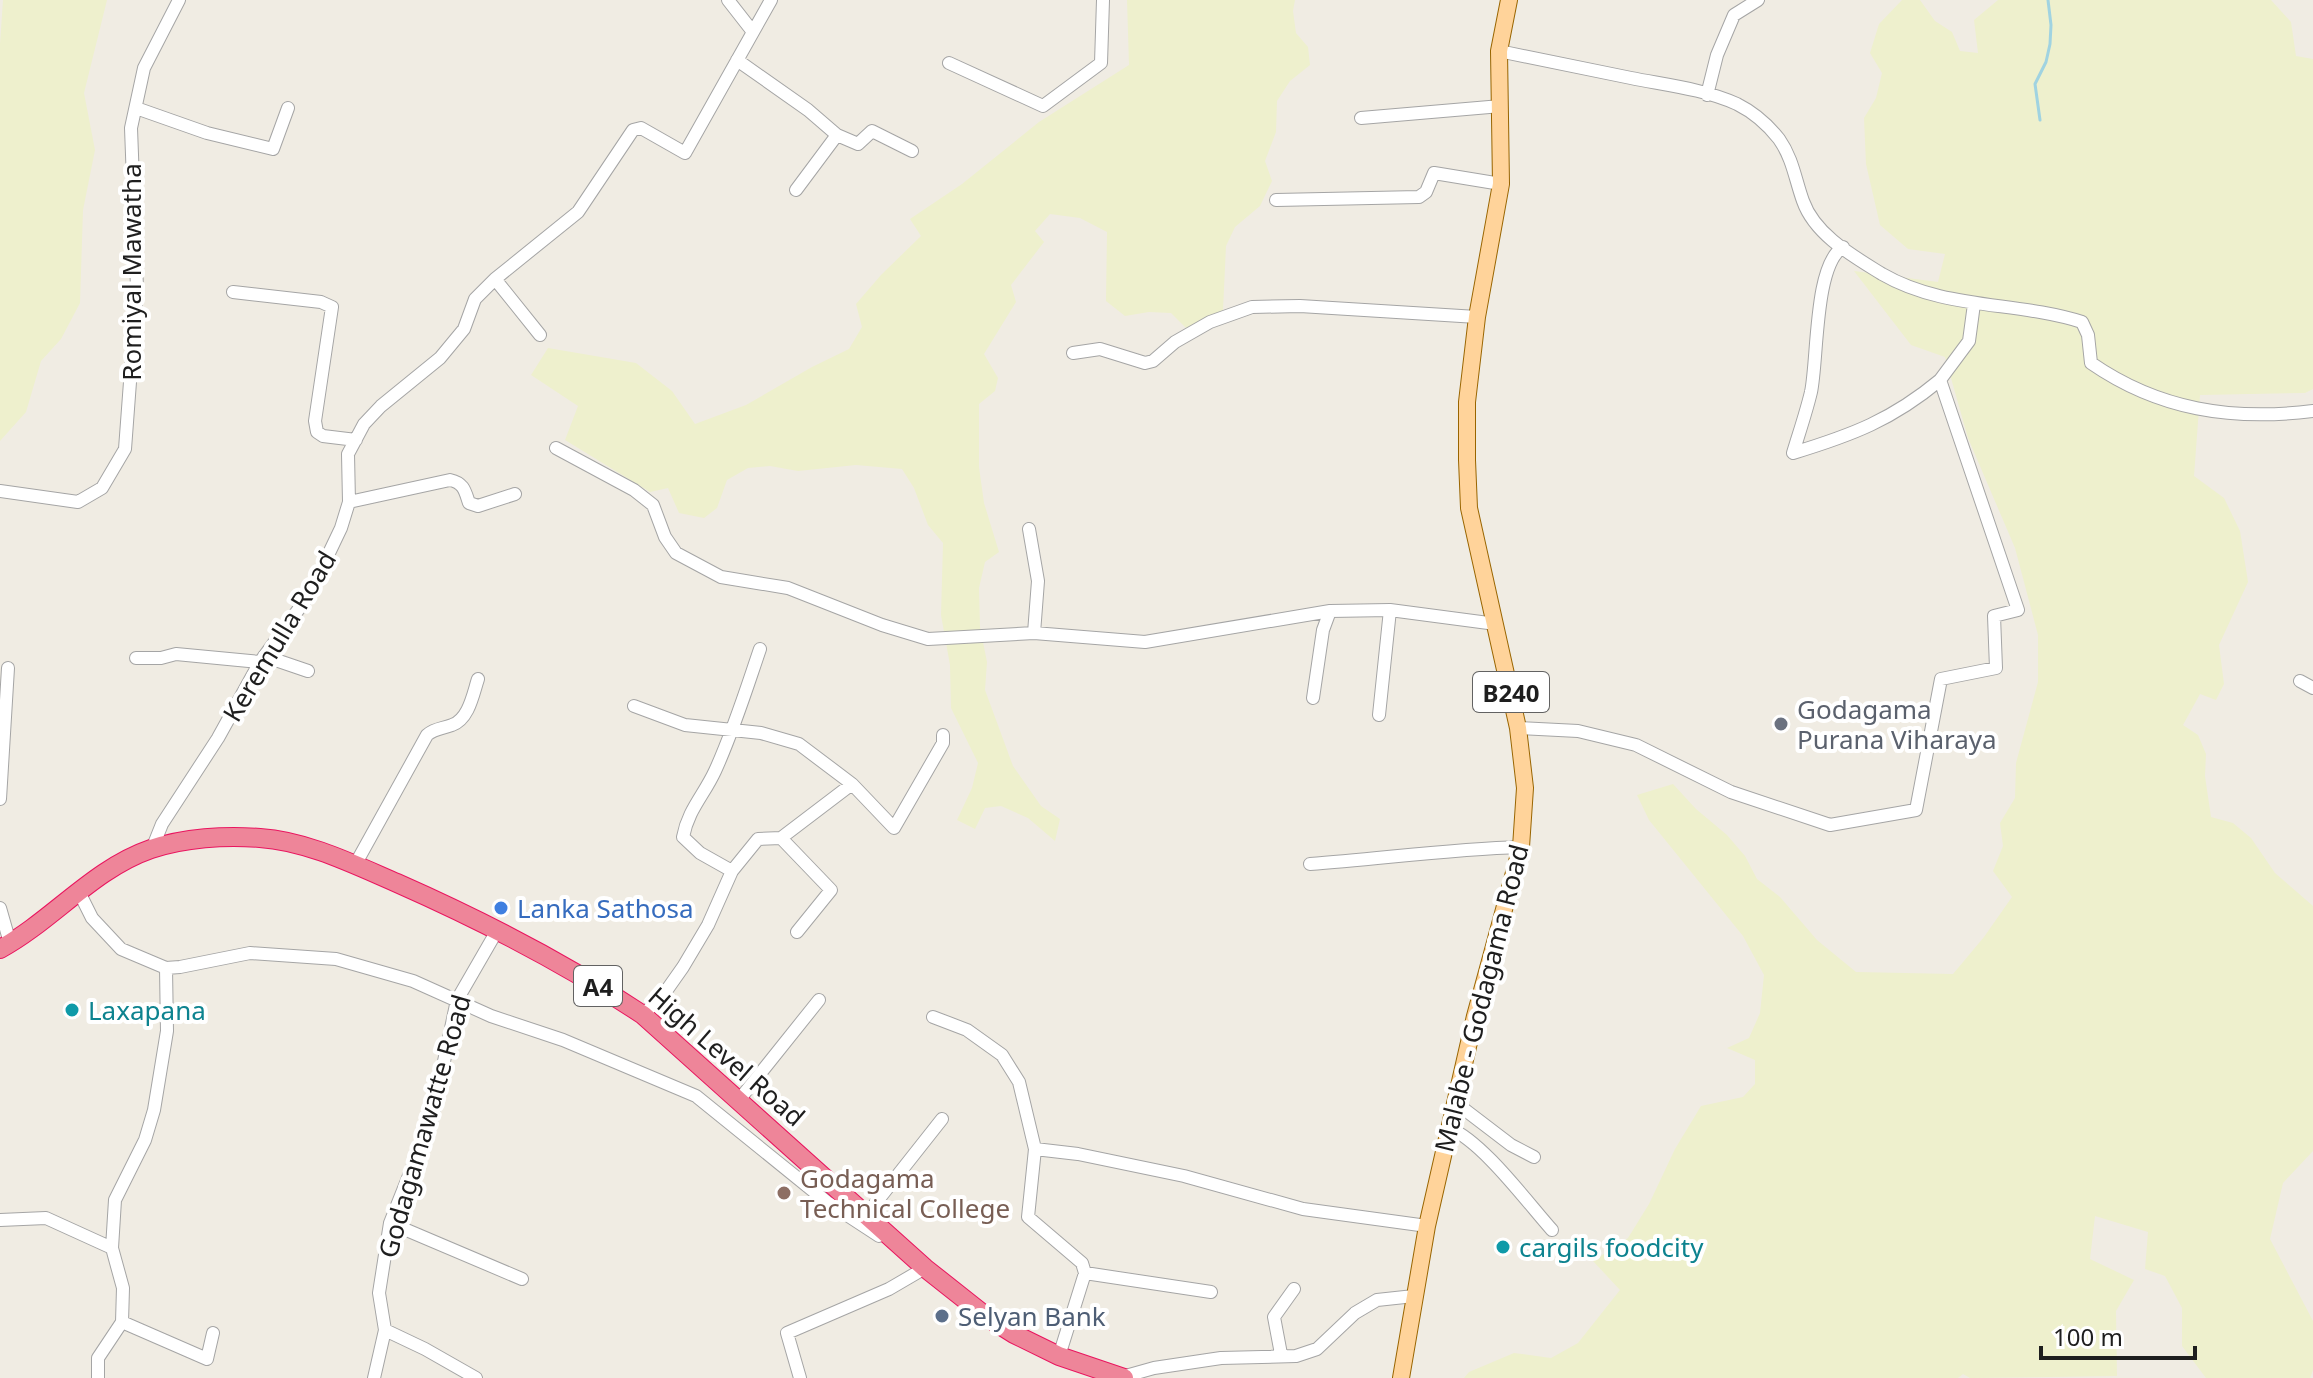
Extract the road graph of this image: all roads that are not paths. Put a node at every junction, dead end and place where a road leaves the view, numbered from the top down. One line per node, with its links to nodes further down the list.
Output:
1 (179, 0): 13 (street, Romiyal Mawatha)
2 (728, 0): 7 (street)
3 (771, 0): 7 (street, Keremulla Road)
4 (1103, 0): 10 (street)
5 (1509, 0): 8 (main road, Malabe - Godagama Road / B240)
6 (1758, 0): 11 (street)
7 (753, 32): 9 (street, Keremulla Road)
8 (1499, 51): 11 (street); 12 (main road, Malabe - Godagama Road / B240)
9 (737, 60): 16 (street); 22 (street, Keremulla Road)
10 (949, 63)
11 (1707, 95): 21 (street)
12 (1501, 106): 15 (street); 18 (main road, Malabe - Godagama Road / B240)
13 (136, 108): 14 (street); 32 (street, Romiyal Mawatha)
14 (288, 108)
15 (1361, 118)
16 (837, 135): 17 (street); 19 (street)
17 (912, 151)
18 (1501, 184): 20 (street); 25 (main road, Malabe - Godagama Road / B240)
19 (796, 190)
20 (1276, 200)
21 (1843, 247): 24 (street); 28 (street)
22 (495, 279): 26 (street); 30 (street, Keremulla Road)
23 (233, 292): 30 (street)
24 (1974, 304): 28 (street); 29 (street)
25 (1477, 317): 27 (street); 38 (main road, Malabe - Godagama Road / B240)
26 (540, 335)
27 (1073, 353)
28 (1940, 380): 51 (street)
29 (2313, 411)
30 (356, 440): 34 (street, Keremulla Road)
31 (556, 448): 39 (street)
32 (0, 491)
33 (515, 494): 34 (street)
34 (349, 502): 42 (street, Keremulla Road)
35 (1029, 529): 39 (street)
36 (1390, 610): 37 (street); 38 (street); 50 (street)
37 (1330, 611): 39 (street); 48 (street)
38 (1496, 624): 51 (main road, Malabe - Godagama Road / B240)
39 (1034, 633)
40 (760, 649): 52 (street)
41 (136, 658): 42 (street)
42 (262, 659): 44 (street); 58 (street, Keremulla Road)
43 (8, 668): 55 (street)
44 (308, 671)
45 (478, 679): 60 (street)
46 (2300, 681): 47 (street)
47 (2313, 688)
48 (1313, 698)
49 (634, 706): 52 (street)
50 (1379, 715)
51 (1518, 728): 57 (main road, Malabe - Godagama Road / B240)
52 (732, 731): 54 (street); 61 (street)
53 (943, 735): 54 (street)
54 (852, 784): 56 (street)
55 (0, 799)
56 (781, 838): 61 (street); 65 (street)
57 (1521, 847): 59 (street); 73 (main road, Malabe - Godagama Road / B240)
58 (152, 849): 60 (highway, High Level Road / A4); 62 (highway, High Level Road / A4)
59 (1310, 864)
60 (355, 865): 64 (highway, High Level Road / A4)
61 (732, 871): 70 (street)
62 (79, 892): 66 (highway, High Level Road / A4); 67 (street)
63 (0, 908): 66 (street)
64 (498, 929): 68 (street, Godagamawatte Road); 70 (highway, High Level Road / A4)
65 (797, 932)
66 (5, 946)
67 (166, 968): 68 (street); 83 (street)
68 (457, 1000): 80 (street, Godagamawatte Road); 84 (street)
69 (819, 1000): 72 (street)
70 (643, 1015): 72 (highway, High Level Road / A4)
71 (933, 1017): 76 (street)
72 (739, 1100): 78 (highway, High Level Road / A4)
73 (1456, 1103): 75 (main road, Malabe - Godagama Road / B240); 77 (street)
74 (942, 1119): 78 (street)
75 (1449, 1128): 81 (main road, Malabe - Godagama Road / B240); 82 (street)
76 (1035, 1149): 81 (street); 85 (street)
77 (1534, 1157)
78 (867, 1214): 84 (highway, High Level Road / A4)
79 (0, 1220): 83 (street)
80 (390, 1223): 86 (street); 91 (street, Godagamawatte Road)
81 (1427, 1226): 89 (main road, Malabe - Godagama Road / B240)
82 (1552, 1230)
83 (112, 1248): 90 (street)
84 (918, 1262): 94 (highway, High Level Road / A4); 98 (street)
85 (1085, 1273): 88 (street); 94 (street)
86 (522, 1279)
87 (1294, 1289): 93 (street)
88 (1211, 1292)
89 (1414, 1296): 93 (street); 100 (main road, Malabe - Godagama Road / B240)
90 (122, 1322): 92 (street); 95 (street)
91 (385, 1330): 96 (street, Godagamawatte Road); 97 (street)
92 (213, 1333)
93 (1281, 1354): 99 (street)
94 (1059, 1356): 99 (highway, High Level Road / A4)
95 (98, 1378)
96 (374, 1378)
97 (476, 1378)
98 (800, 1378)
99 (1123, 1378)
100 (1401, 1378)

